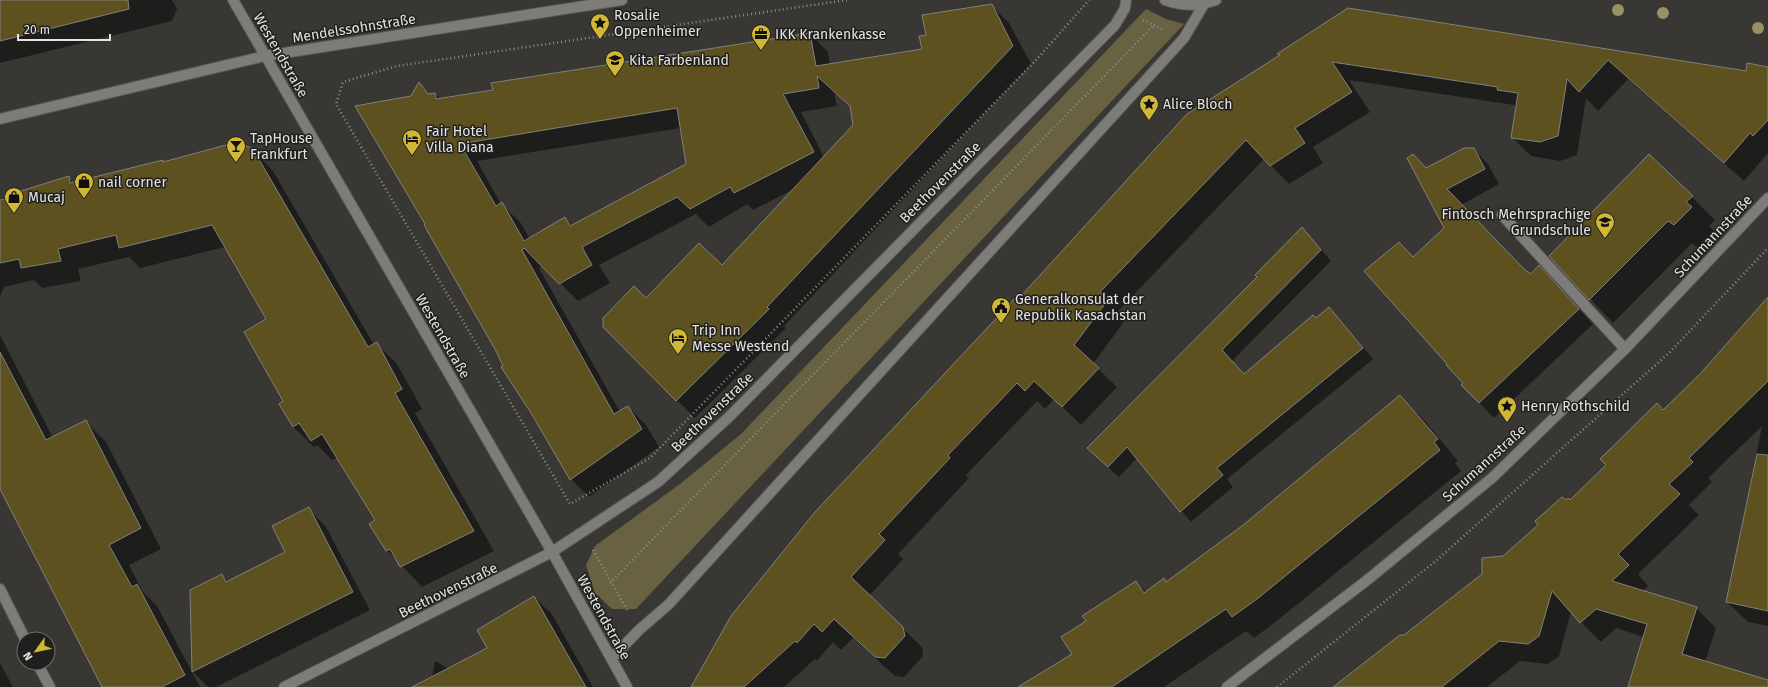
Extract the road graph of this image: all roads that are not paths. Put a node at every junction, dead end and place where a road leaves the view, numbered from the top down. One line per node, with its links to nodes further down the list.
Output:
1 (233, 0): 7 (street, Westendstraße)
2 (622, 0): 7 (street, Mendelssohnstraße)
3 (1126, 0): 12 (street, Beethovenstraße)
4 (1165, 0): 6 (street)
5 (1216, 0): 6 (street)
6 (1204, 4): 15 (street)
7 (265, 56): 8 (street, Mendelssohnstraße); 12 (street, Westendstraße)
8 (0, 119)
9 (1768, 198): 11 (street, Schumannstraße)
10 (1502, 215): 11 (street)
11 (1625, 349): 20 (street, Schumannstraße)
12 (552, 552): 15 (street, Westendstraße); 18 (street, Beethovenstraße)
13 (0, 589): 14 (street)
14 (21, 631)
15 (611, 659): 19 (street, Westendstraße)
16 (41, 671): 17 (street)
17 (50, 687)
18 (284, 687)
19 (627, 687)
20 (1227, 687)

